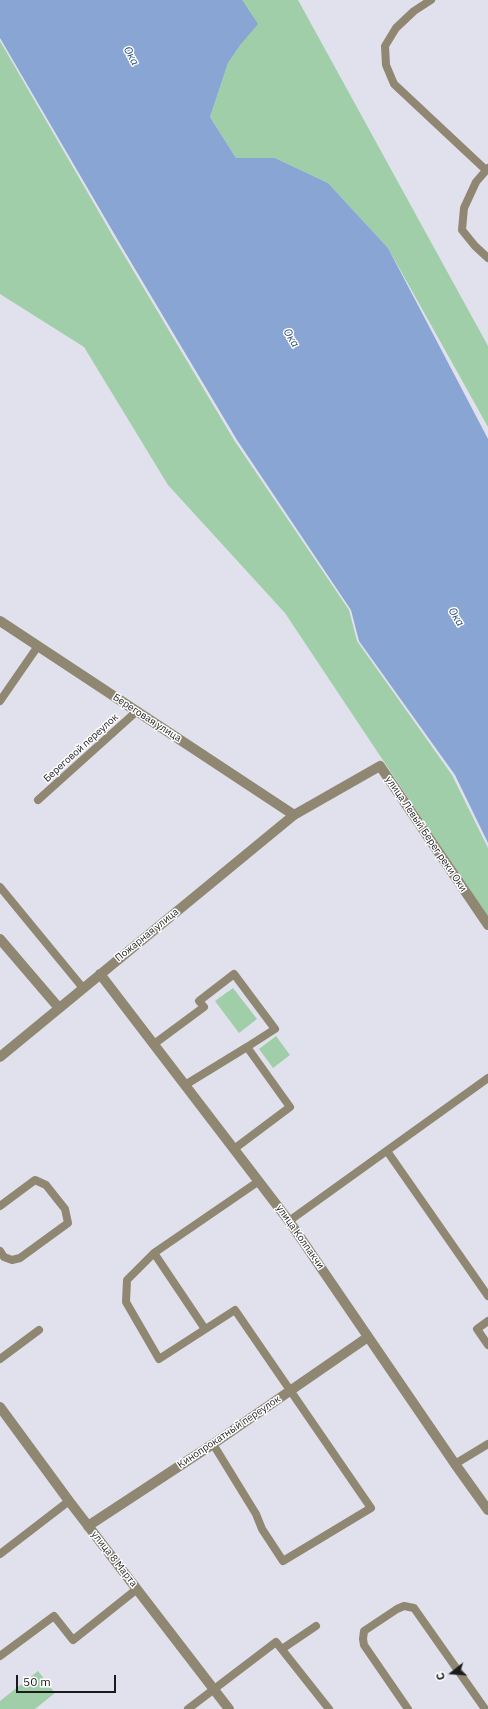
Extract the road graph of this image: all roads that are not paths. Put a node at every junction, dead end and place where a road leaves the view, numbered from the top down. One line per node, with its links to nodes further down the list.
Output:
1 (431, 0): 2 (lane)
2 (487, 169): 3 (lane)
3 (488, 258)
4 (0, 621): 5 (street, Береговая улица)
5 (38, 646): 6 (lane); 7 (street, Береговая улица)
6 (0, 700)
7 (137, 711): 8 (lane, Береговой переулок); 9 (street, Береговая улица)
8 (38, 800)
9 (294, 815): 11 (street, улица Левый Берег реки Оки); 13 (street, Пожарная улица)
10 (0, 887): 14 (lane)
11 (488, 925)
12 (0, 939): 15 (street)
13 (100, 974): 14 (street, Пожарная улица); 16 (street, улица Колпакчи)
14 (82, 988): 15 (street, Пожарная улица)
15 (59, 1008): 18 (street, Пожарная улица)
16 (154, 1044): 17 (lane); 20 (street, улица Колпакчи)
17 (247, 1047): 20 (lane); 21 (lane)
18 (0, 1057)
19 (488, 1078): 22 (lane)
20 (185, 1084): 21 (street, улица Колпакчи)
21 (234, 1149): 23 (street, улица Колпакчи)
22 (387, 1151): 25 (lane); 28 (lane)
23 (259, 1180): 25 (street, улица Колпакчи); 27 (lane)
24 (0, 1206): 26 (lane)
25 (289, 1221): 32 (street, улица Колпакчи)
26 (0, 1251)
27 (154, 1253): 30 (lane); 30 (lane)
28 (488, 1296)
29 (488, 1321): 33 (lane)
30 (205, 1329): 35 (lane)
31 (39, 1330): 34 (lane)
32 (368, 1337): 35 (street, Кинопрокатный переулок); 39 (street, улица Колпакчи)
33 (488, 1345)
34 (0, 1359)
35 (291, 1391): 37 (street, Кинопрокатный переулок); 37 (lane)
36 (0, 1407): 40 (street, улица 8 Марта)
37 (213, 1444): 42 (street, Кинопрокатный переулок)
38 (488, 1444): 39 (lane)
39 (455, 1464): 41 (street, улица Колпакчи)
40 (69, 1501): 42 (street, улица 8 Марта); 43 (lane)
41 (488, 1510)
42 (88, 1526): 44 (street, улица 8 Марта)
43 (0, 1554)
44 (137, 1589): 47 (lane); 48 (street, улица 8 Марта)
45 (316, 1626): 46 (lane)
46 (282, 1649): 48 (lane); 51 (lane)
47 (0, 1656)
48 (214, 1690): 49 (lane); 50 (street, улица 8 Марта)
49 (188, 1709)
50 (229, 1709)
51 (329, 1709)
52 (408, 1709): 53 (lane)
53 (485, 1709)

